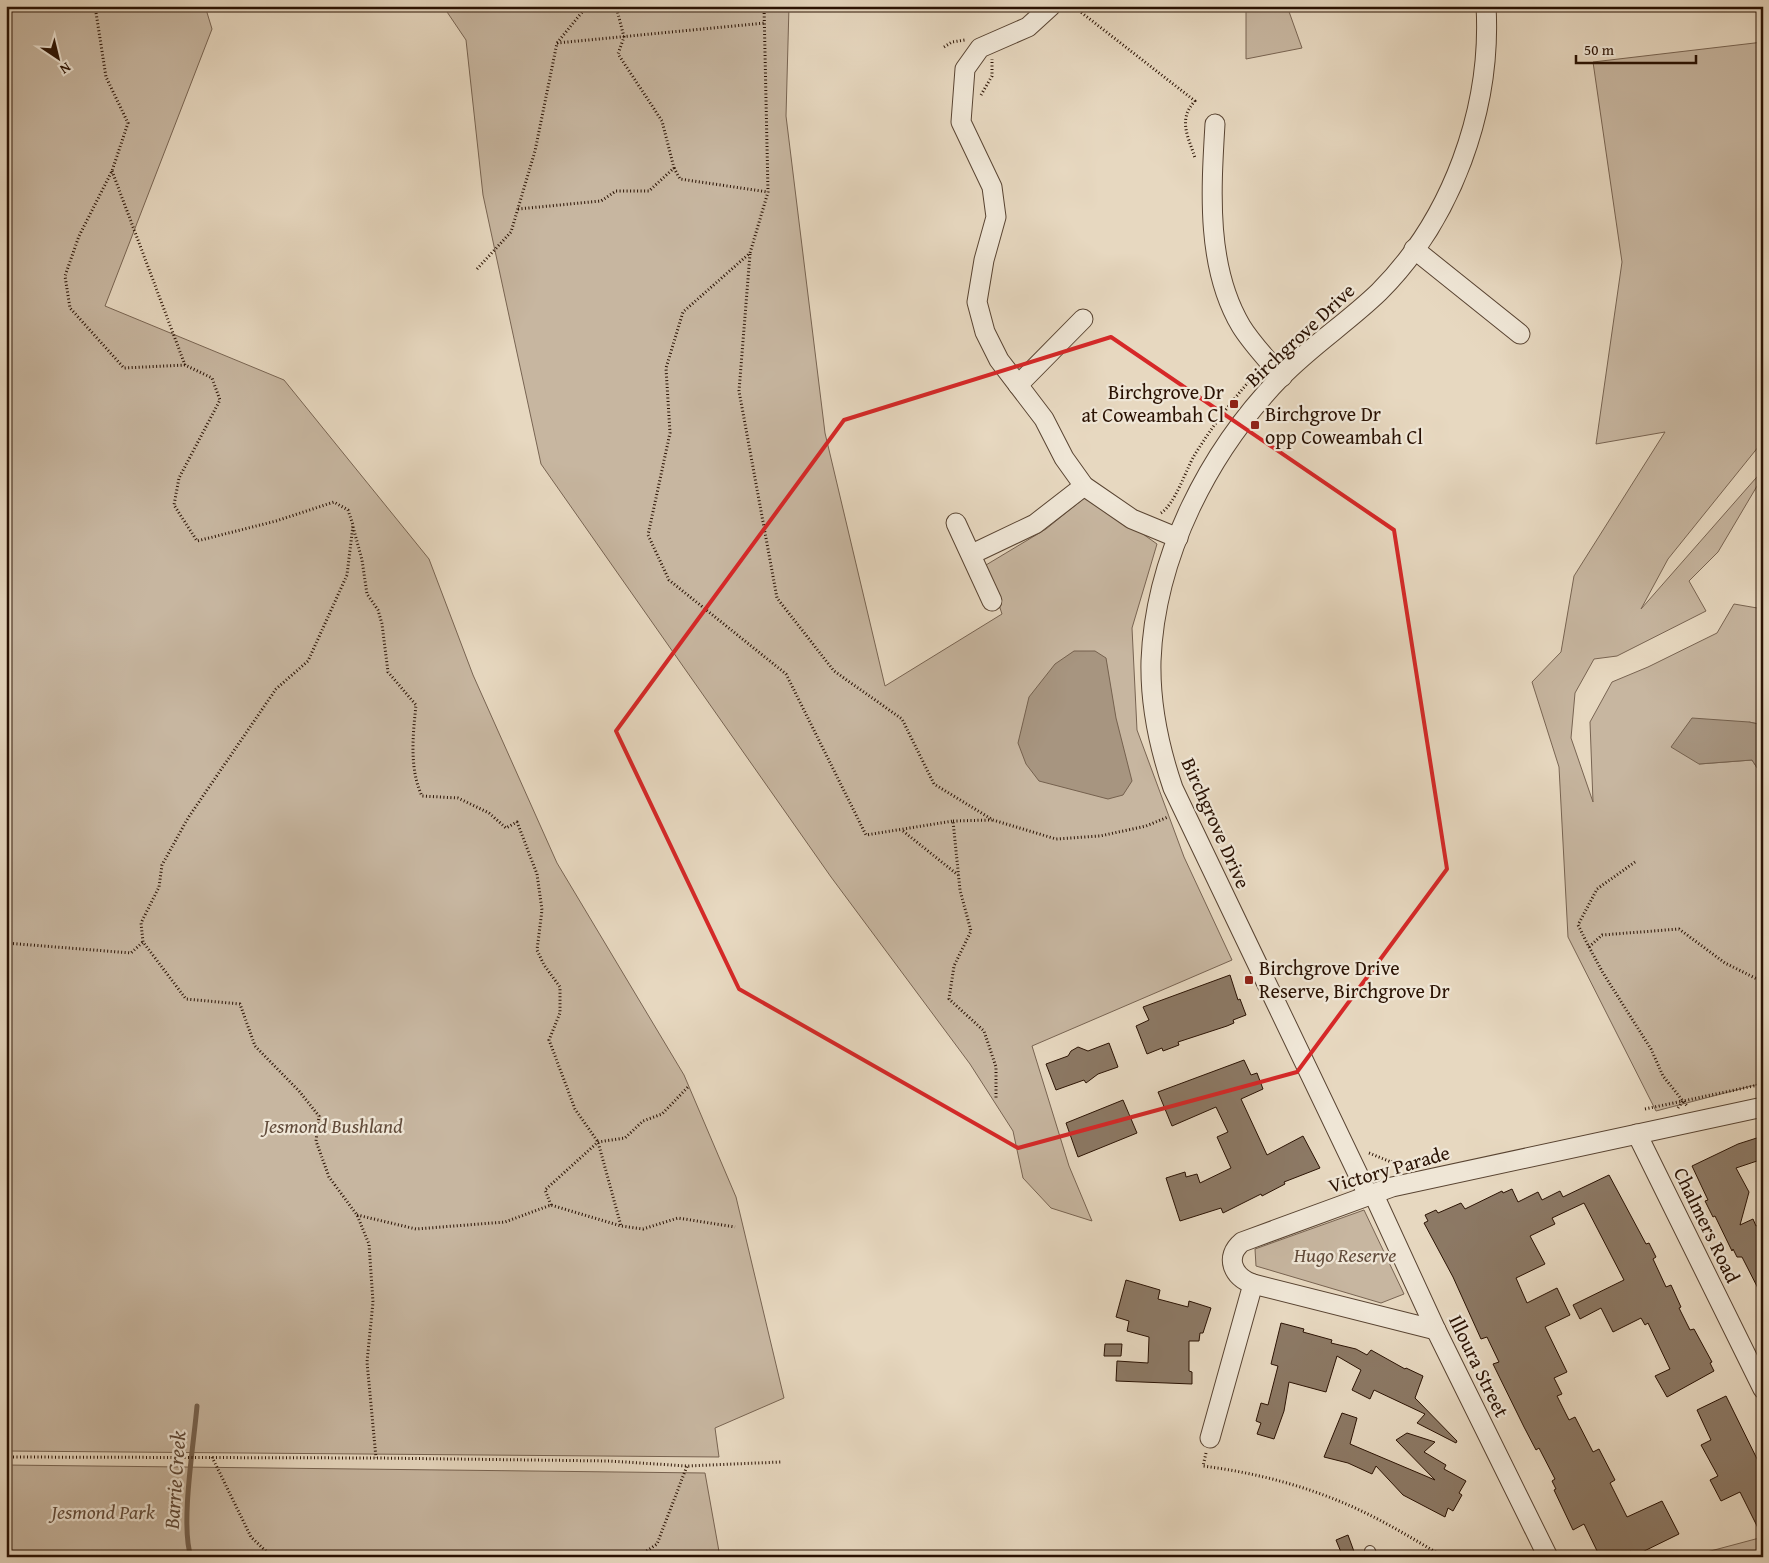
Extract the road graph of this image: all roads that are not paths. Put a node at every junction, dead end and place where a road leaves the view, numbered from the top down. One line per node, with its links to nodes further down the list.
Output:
1 (1051, 6): 8 (street)
2 (1486, 6): 4 (street, Birchgrove Drive)
3 (1215, 124): 7 (street)
4 (1414, 249): 6 (street); 7 (street, Birchgrove Drive)
5 (1083, 319): 8 (street)
6 (1520, 334)
7 (1282, 377): 11 (street, Birchgrove Drive)
8 (1018, 385): 9 (street)
9 (1084, 486): 11 (street); 12 (street)
10 (956, 523): 12 (street)
11 (1178, 538): 16 (street, Birchgrove Drive)
12 (972, 554): 13 (street)
13 (992, 601)
14 (1763, 1107): 15 (street, Victory Parade)
15 (1637, 1134): 16 (street, Victory Parade); 19 (street, Chalmers Road)
16 (1370, 1194): 17 (street, Victory Parade); 18 (street, Illoura Street)
17 (1252, 1284): 18 (street); 20 (street)
18 (1436, 1330): 21 (street, Illoura Street)
19 (1763, 1389)
20 (1210, 1438)
21 (1548, 1557)

